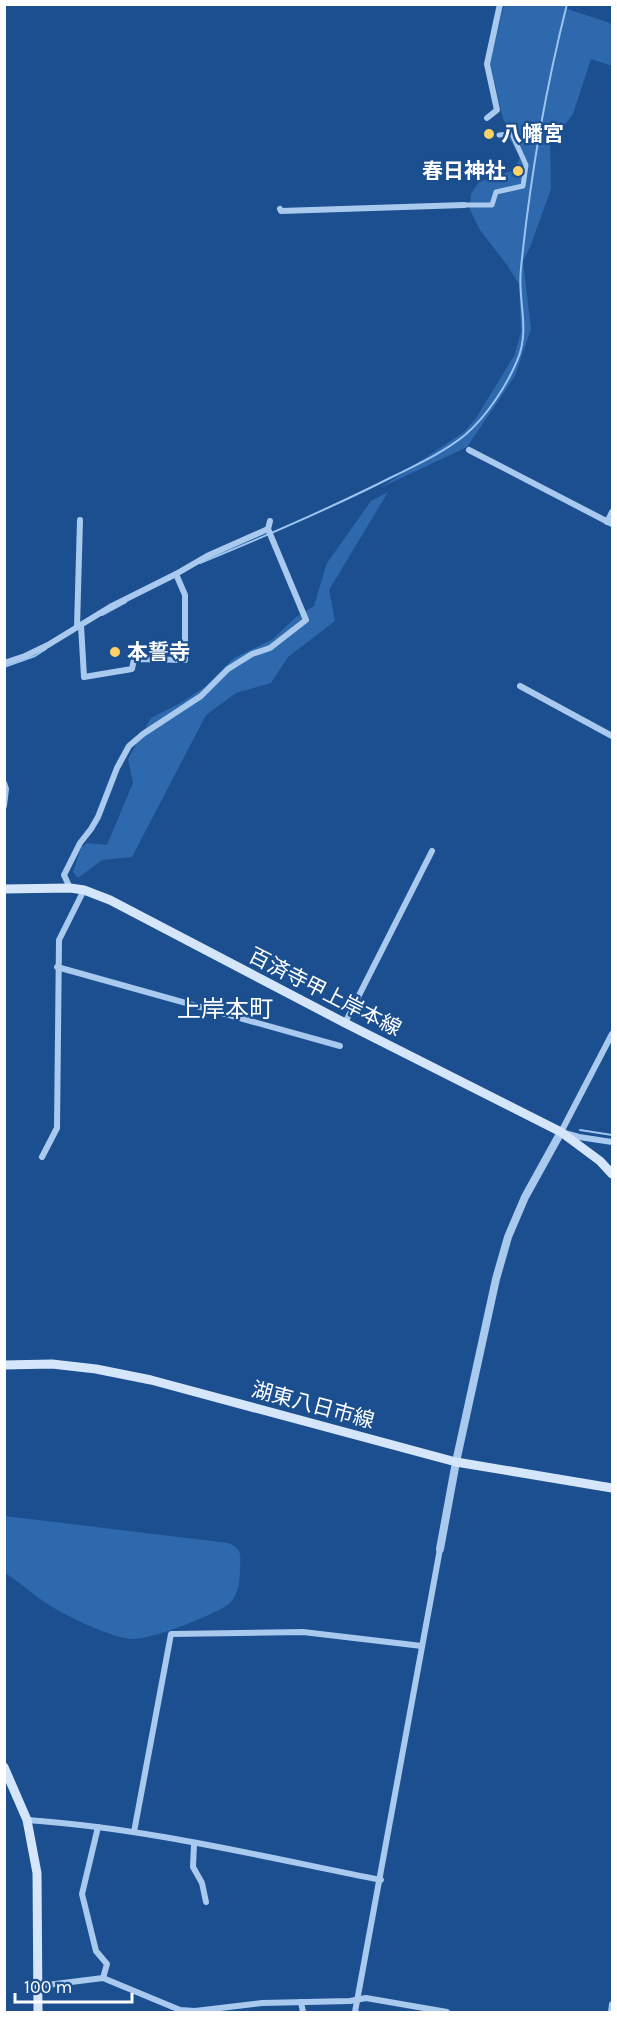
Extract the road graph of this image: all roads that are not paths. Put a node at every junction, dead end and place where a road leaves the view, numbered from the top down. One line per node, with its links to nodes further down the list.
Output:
1 (500, 4): 2 (street)
2 (487, 118)
3 (499, 135): 4 (street)
4 (464, 205): 5 (street)
5 (280, 209)
6 (469, 450): 10 (street)
7 (612, 512): 10 (street)
8 (80, 520): 13 (street)
9 (270, 521): 11 (street)
10 (610, 523)
11 (268, 529): 12 (street); 20 (street)
12 (176, 574): 13 (street); 13 (street)
13 (79, 626): 14 (street)
14 (4, 663)
15 (520, 686): 16 (street)
16 (612, 736)
17 (4, 783): 18 (street)
18 (4, 806)
19 (432, 851): 24 (street)
20 (70, 888): 21 (main road, 百済寺甲上岸本線); 22 (main road, 百済寺甲上岸本線)
21 (4, 889)
22 (84, 890): 23 (street); 24 (main road, 百済寺甲上岸本線)
23 (57, 968): 26 (street); 29 (street)
24 (345, 1023): 27 (main road, 百済寺甲上岸本線)
25 (612, 1034): 27 (street)
26 (340, 1046)
27 (561, 1132): 28 (street); 30 (main road, 百済寺甲上岸本線); 32 (street)
28 (612, 1142)
29 (42, 1157)
30 (612, 1174)
31 (4, 1365): 32 (main road, 湖東八日市線)
32 (456, 1462): 33 (main road, 湖東八日市線); 34 (street)
33 (612, 1488)
34 (440, 1550): 35 (street)
35 (422, 1646): 39 (street); 41 (street)
36 (4, 1767): 37 (main road)
37 (27, 1820): 38 (street); 44 (main road)
38 (98, 1827): 39 (street); 43 (street)
39 (134, 1832): 40 (street)
40 (194, 1844): 41 (street); 42 (street)
41 (381, 1880): 45 (street)
42 (206, 1902)
43 (103, 1978): 44 (street); 49 (street)
44 (39, 1986): 51 (main road)
45 (357, 1999): 46 (street); 54 (street); 55 (street)
46 (301, 2002): 47 (street); 53 (street)
47 (248, 2004): 50 (street); 52 (street)
48 (612, 2004): 56 (street)
49 (169, 2010): 50 (street)
50 (226, 2010)
51 (38, 2013)
52 (250, 2013)
53 (303, 2013)
54 (355, 2013)
55 (447, 2013)
56 (611, 2013)

